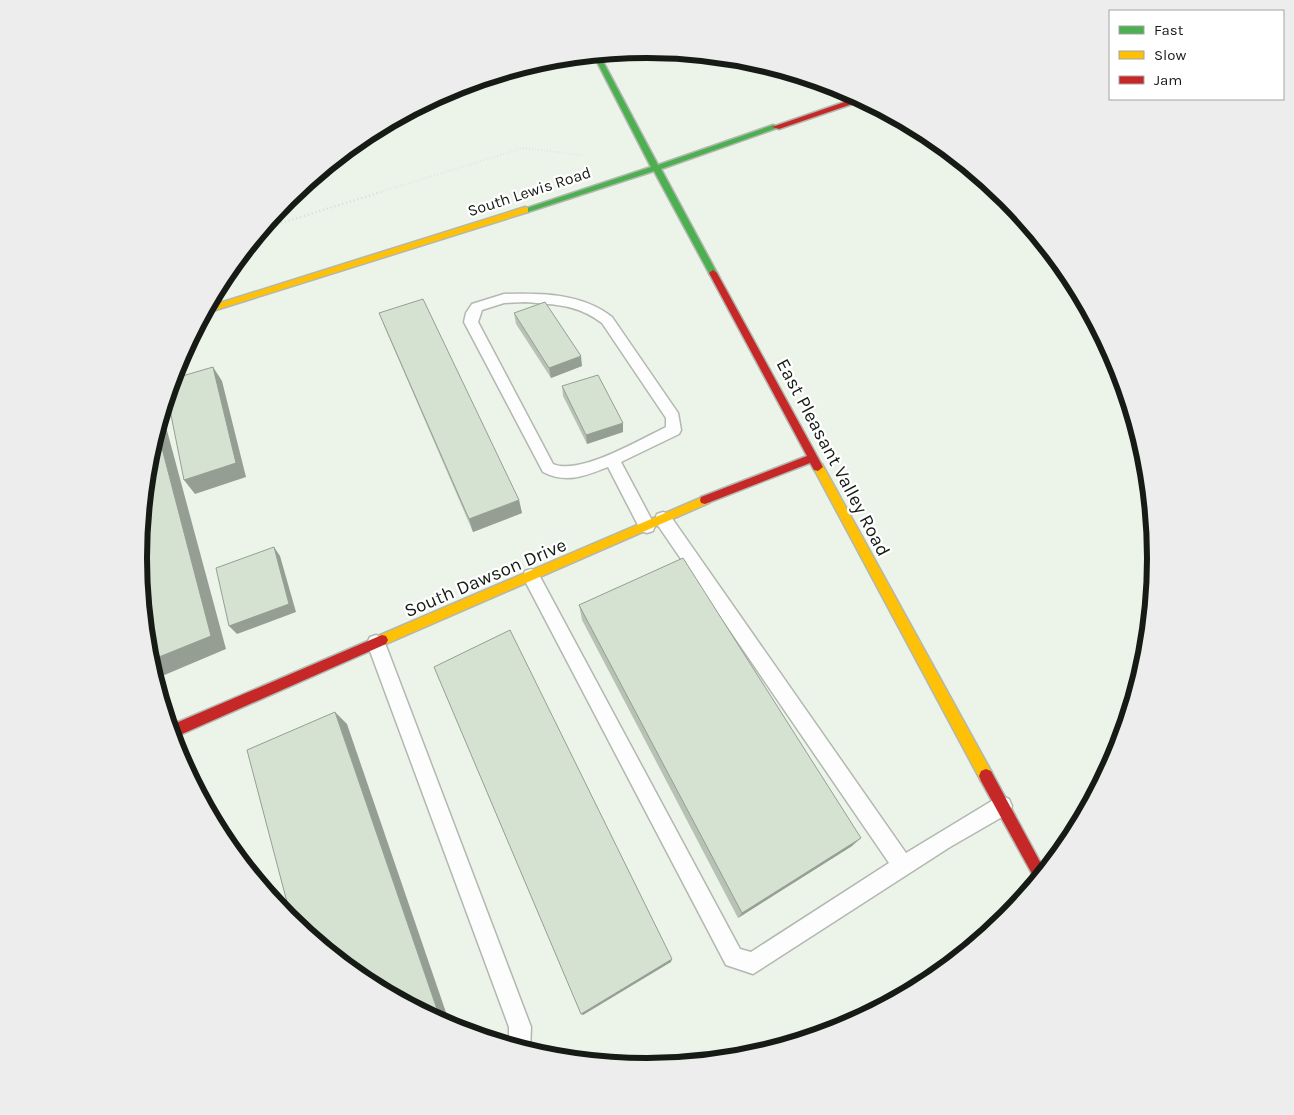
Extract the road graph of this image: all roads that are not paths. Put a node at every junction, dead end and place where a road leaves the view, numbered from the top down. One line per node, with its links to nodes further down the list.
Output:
1 (599, 60): 3 (main road, East Pleasant Valley Road)
2 (851, 102): 3 (main road, South Lewis Road)
3 (656, 168): 4 (main road, South Lewis Road); 5 (main road, East Pleasant Valley Road)
4 (213, 309)
5 (814, 456): 7 (main road, South Dawson Drive); 11 (main road, East Pleasant Valley Road)
6 (612, 459): 6 (lane); 7 (lane)
7 (655, 523): 8 (main road, South Dawson Drive); 12 (lane)
8 (531, 576): 9 (main road, South Dawson Drive); 12 (lane)
9 (376, 643): 10 (main road, South Dawson Drive); 14 (lane)
10 (178, 729)
11 (1002, 806): 12 (lane); 13 (main road, East Pleasant Valley Road)
12 (903, 866)
13 (1037, 870)
14 (520, 1041)

